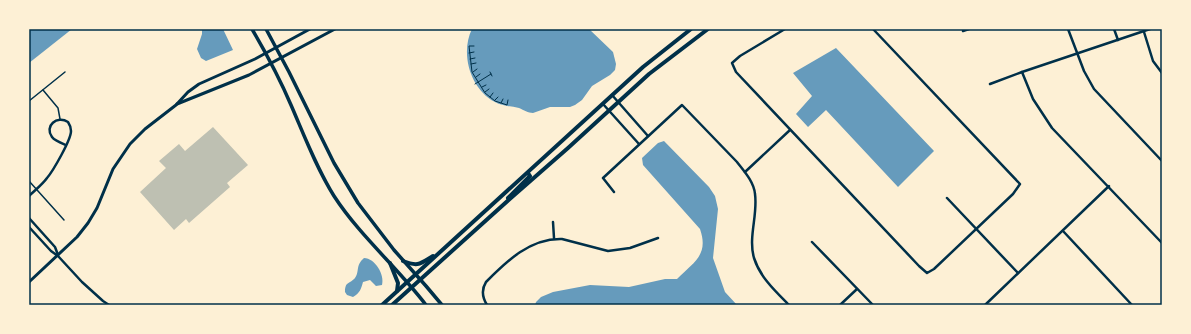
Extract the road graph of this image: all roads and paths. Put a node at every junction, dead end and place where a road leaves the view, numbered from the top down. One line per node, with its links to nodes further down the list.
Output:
1 (252, 29): 19 (main road)
2 (266, 29): 17 (main road)
3 (310, 29): 17 (street)
4 (335, 29): 22 (street)
5 (691, 29): 45 (main road)
6 (708, 29): 52 (main road)
7 (785, 29): 58 (street)
8 (873, 29): 76 (street)
9 (968, 29): 13 (street)
10 (1068, 29): 21 (street)
11 (1114, 29): 15 (street)
12 (1150, 29): 14 (street)
13 (964, 31)
14 (1144, 32): 15 (street); 32 (street)
15 (1118, 40): 21 (street)
16 (474, 46): 20 (path)
17 (276, 48): 19 (street); 22 (main road)
18 (474, 52): 20 (path)
19 (266, 53): 26 (main road); 55 (street)
20 (469, 53): 24 (path)
21 (1076, 54): 31 (street); 62 (street)
22 (281, 58): 26 (street); 84 (main road)
23 (475, 58): 24 (path)
24 (470, 59): 27 (path)
25 (476, 63): 27 (path)
26 (271, 64): 55 (street); 85 (main road)
27 (471, 64): 30 (path)
28 (477, 69): 30 (path)
29 (65, 72): 42 (lane)
30 (472, 72): 35 (path)
31 (1022, 72): 39 (street); 66 (street)
32 (1162, 73)
33 (480, 74): 35 (path)
34 (492, 76): 36 (path)
35 (476, 77): 36 (path)
36 (479, 82): 37 (path); 40 (path)
37 (475, 84)
38 (486, 84): 40 (path)
39 (990, 84)
40 (482, 87): 43 (path)
41 (489, 89): 43 (path)
42 (44, 90): 50 (lane); 57 (lane)
43 (485, 92): 46 (path)
44 (493, 93): 46 (path)
45 (612, 95): 52 (street); 54 (main road)
46 (490, 97): 51 (path)
47 (498, 97): 51 (path)
48 (503, 99): 53 (path)
49 (508, 100): 53 (path)
50 (29, 101)
51 (494, 101): 53 (path)
52 (618, 102): 56 (main road); 59 (street)
53 (501, 103)
54 (603, 104): 56 (street); 64 (main road)
55 (176, 105): 83 (street)
56 (609, 110): 60 (street); 71 (main road)
57 (60, 120): 61 (street); 61 (street)
58 (790, 130): 63 (street); 76 (street)
59 (648, 136): 60 (street); 63 (street)
60 (640, 144): 68 (street)
61 (66, 145): 67 (street)
62 (1162, 161)
63 (745, 172): 100 (street)
64 (528, 173): 71 (main road); 82 (main road)
65 (29, 181): 67 (lane)
66 (1109, 186): 77 (street); 81 (street)
67 (36, 189): 69 (street); 73 (lane)
68 (614, 192)
69 (29, 196)
70 (947, 198): 76 (street)
71 (503, 205): 88 (main road)
72 (29, 218): 83 (street)
73 (64, 220)
74 (553, 222): 78 (street)
75 (29, 227): 83 (street)
76 (976, 229): 86 (street)
77 (1063, 231): 86 (street); 104 (street)
78 (554, 238): 79 (street); 99 (street)
79 (658, 238)
80 (812, 242): 92 (street)
81 (1162, 244)
82 (441, 252): 84 (main road); 87 (main road)
83 (58, 256): 89 (street); 94 (street)
84 (403, 261): 87 (main road)
85 (390, 263): 90 (main road); 93 (main road)
86 (1018, 273): 103 (street)
87 (416, 275): 88 (main road); 90 (main road)
88 (421, 280): 91 (main road); 98 (main road)
89 (29, 282)
90 (408, 282): 91 (main road); 93 (main road)
91 (412, 287): 96 (main road); 97 (main road)
92 (857, 289): 101 (street); 102 (street)
93 (396, 293): 95 (main road)
94 (109, 305)
95 (382, 305)
96 (392, 305)
97 (426, 305)
98 (442, 305)
99 (487, 305)
100 (789, 305)
101 (840, 305)
102 (873, 305)
103 (985, 305)
104 (1132, 305)

